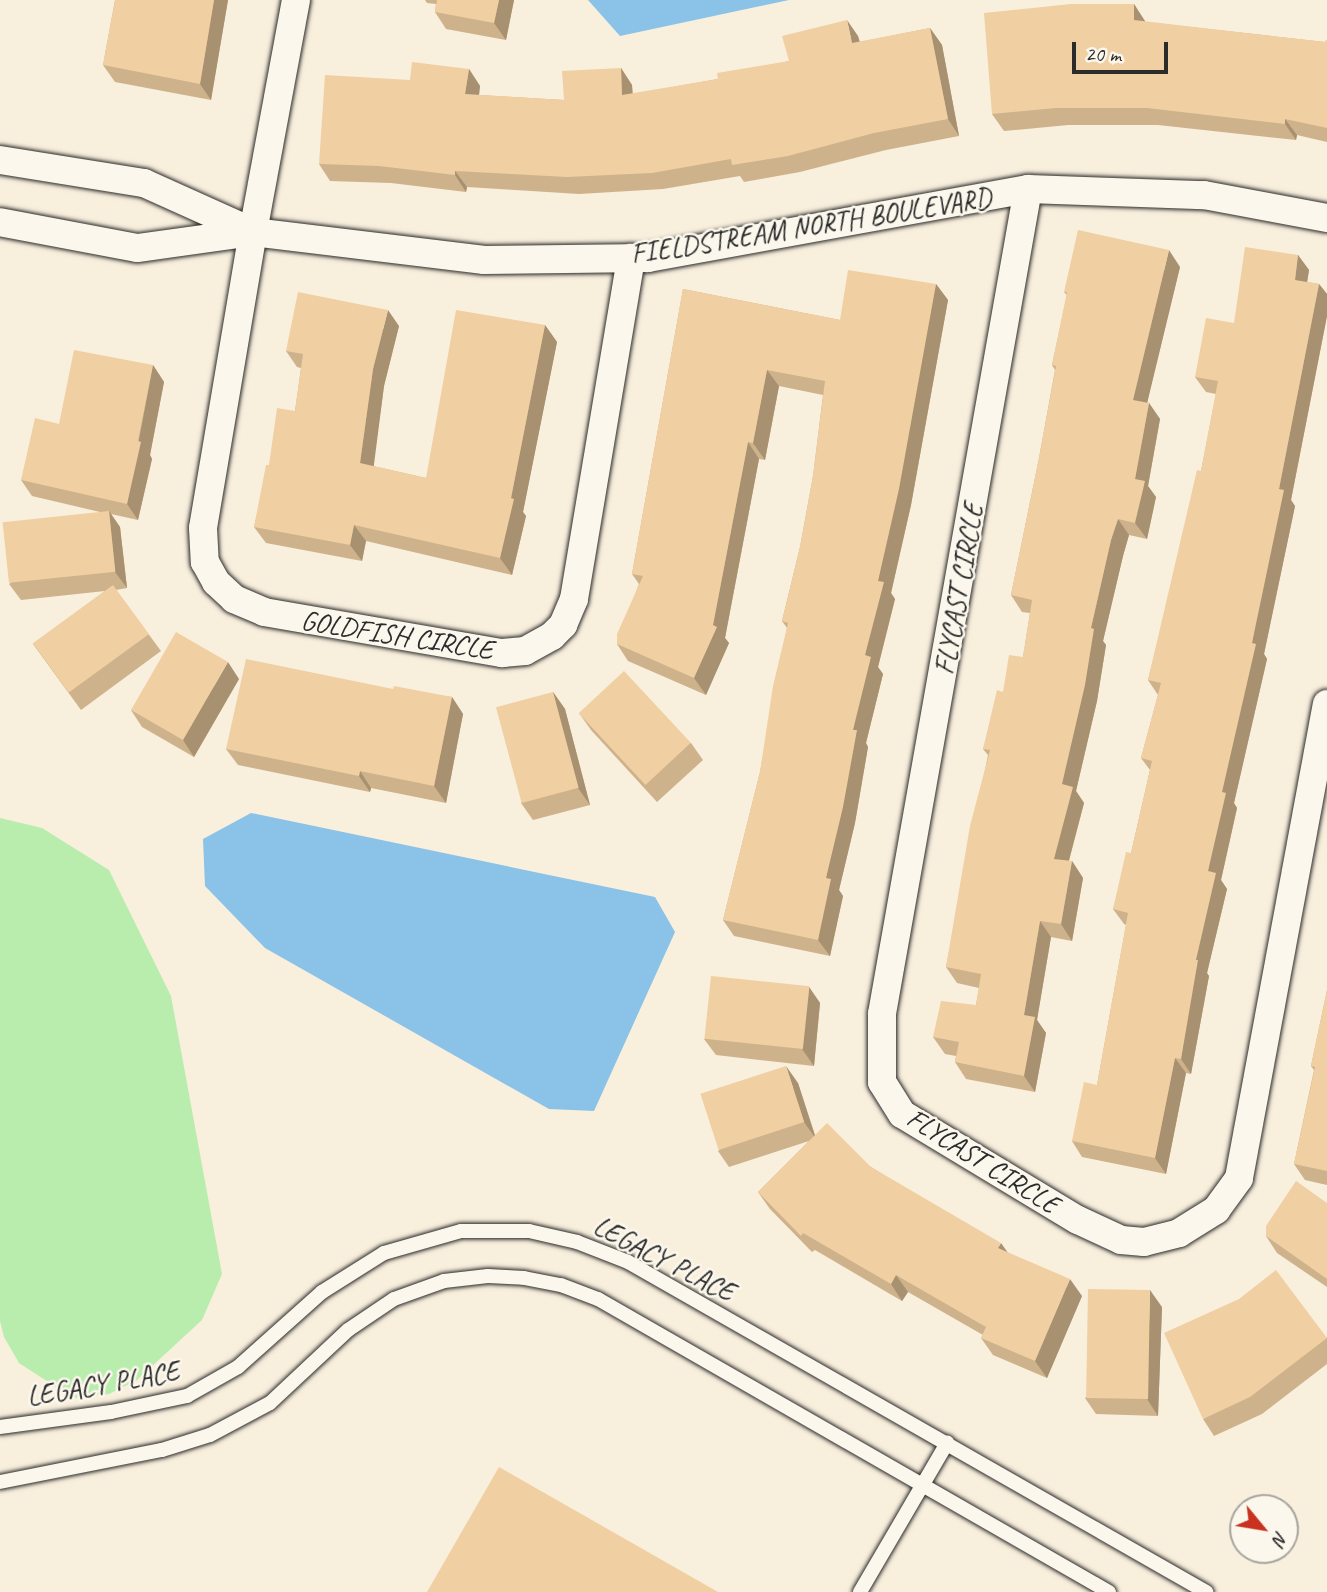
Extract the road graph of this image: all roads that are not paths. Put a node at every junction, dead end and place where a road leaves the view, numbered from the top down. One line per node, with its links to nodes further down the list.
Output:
1 (296, 0): 6 (street, GOLDFISH CIRCLE)
2 (0, 160): 6 (street, FIELDSTREAM NORTH BOULEVARD)
3 (1028, 189): 4 (street, FIELDSTREAM NORTH BOULEVARD); 7 (street, FIELDSTREAM NORTH BOULEVARD); 8 (street, FLYCAST CIRCLE)
4 (1327, 218)
5 (0, 222): 6 (street, FIELDSTREAM NORTH BOULEVARD)
6 (253, 232): 7 (street, FIELDSTREAM NORTH BOULEVARD); 7 (street, GOLDFISH CIRCLE)
7 (631, 258)
8 (1327, 704)
9 (0, 1427): 10 (lane, LEGACY PLACE)
10 (947, 1443): 12 (lane); 15 (lane, LEGACY PLACE)
11 (0, 1482): 12 (lane)
12 (922, 1486): 13 (lane); 14 (lane)
13 (860, 1592)
14 (1109, 1592)
15 (1206, 1592)

